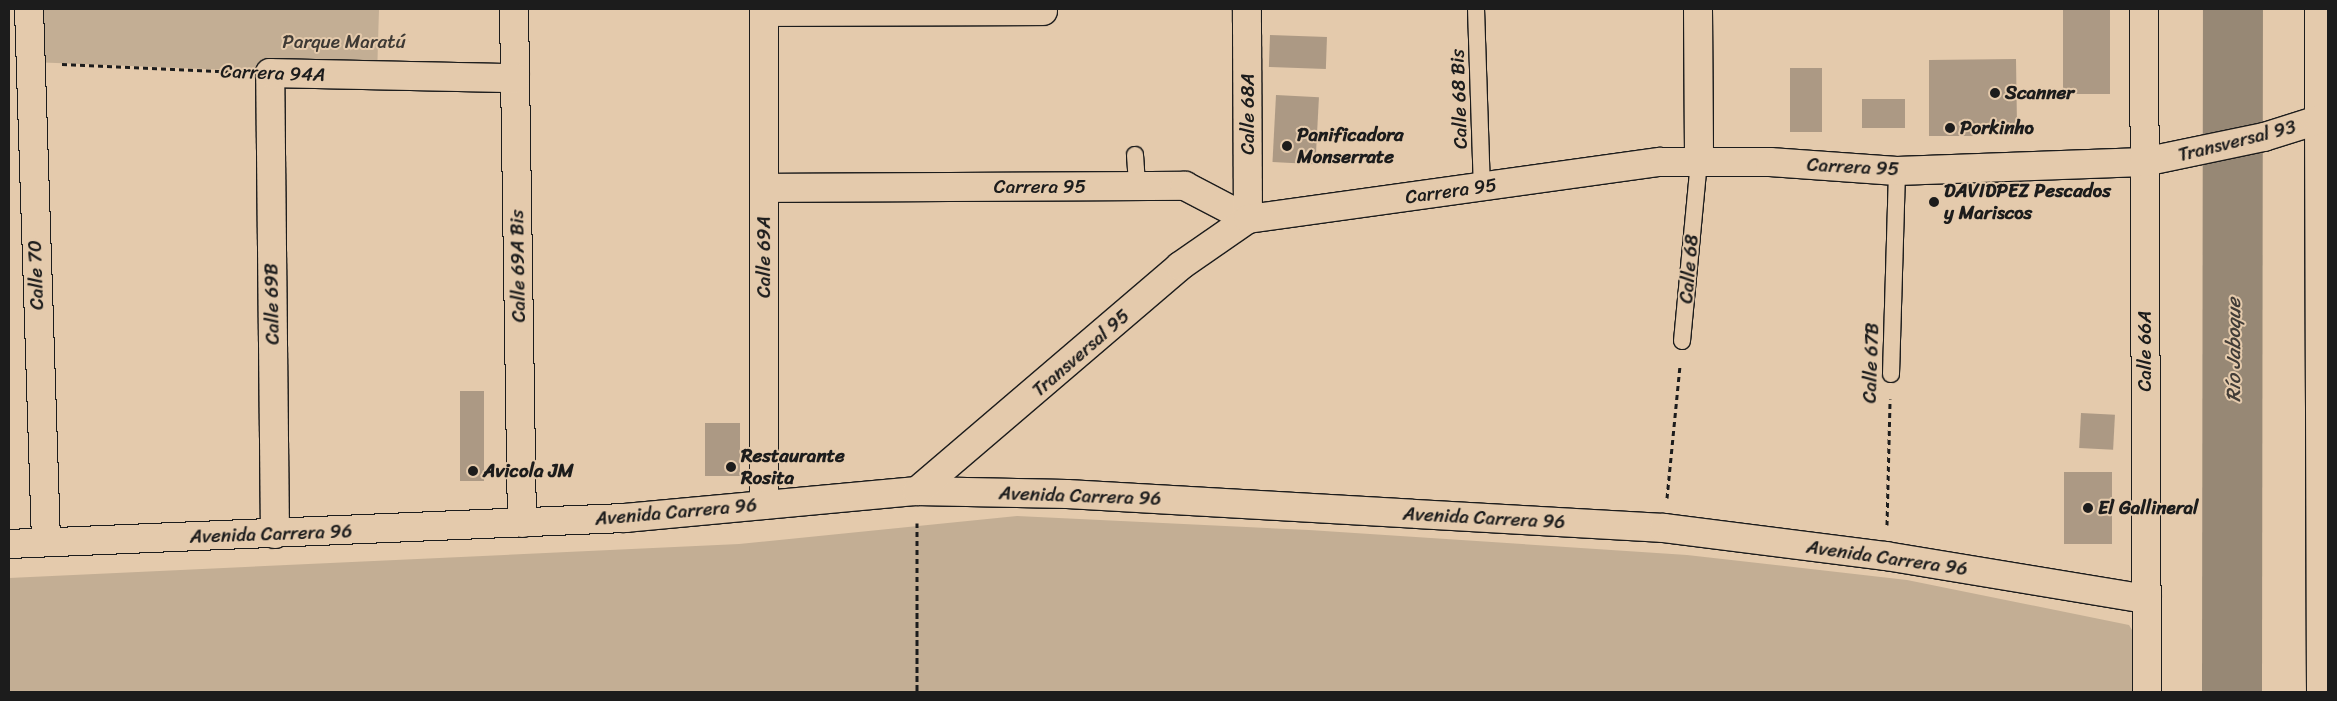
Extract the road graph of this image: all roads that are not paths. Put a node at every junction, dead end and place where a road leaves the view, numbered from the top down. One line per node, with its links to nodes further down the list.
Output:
1 (29, 9): 28 (street, Calle 70)
2 (514, 9): 11 (street, Calle 69A Bis)
3 (1247, 9): 20 (street, Calle 68A)
4 (1476, 9): 18 (lane, Calle 68 Bis)
5 (1698, 9): 14 (street, Calle 68)
6 (2144, 9): 15 (street, Calle 66A)
7 (2319, 9): 12 (street)
8 (764, 10): 9 (street); 19 (street, Calle 69A)
9 (1043, 11)
10 (270, 73): 11 (street, Carrera 94A); 27 (street, Calle 69B)
11 (515, 78): 26 (street, Calle 69A Bis)
12 (2324, 118): 15 (street, Transversal 93); 23 (street)
13 (1136, 155): 17 (lane)
14 (1700, 161): 16 (street, Carrera 95); 18 (street, Carrera 95); 21 (lane, Calle 68)
15 (2144, 162): 16 (street, Carrera 95); 30 (street, Calle 66A)
16 (1897, 171): 22 (lane, Calle 67B)
17 (1137, 187): 19 (street, Carrera 95); 20 (street, Carrera 95)
18 (1482, 187): 20 (street, Carrera 95)
19 (764, 188): 25 (street, Calle 69A)
20 (1248, 219): 24 (street, Transversal 95)
21 (1682, 341)
22 (1891, 374)
23 (2324, 403): 32 (street)
24 (917, 492): 25 (street, Avenida Carrera 96); 30 (street, Avenida Carrera 96)
25 (764, 505): 26 (street, Avenida Carrera 96)
26 (522, 523): 27 (street, Avenida Carrera 96)
27 (275, 534): 28 (street, Avenida Carrera 96)
28 (46, 542): 29 (street, Avenida Carrera 96)
29 (9, 544)
30 (2146, 599): 31 (street, Calle 66A)
31 (2147, 692)
32 (2321, 692)

